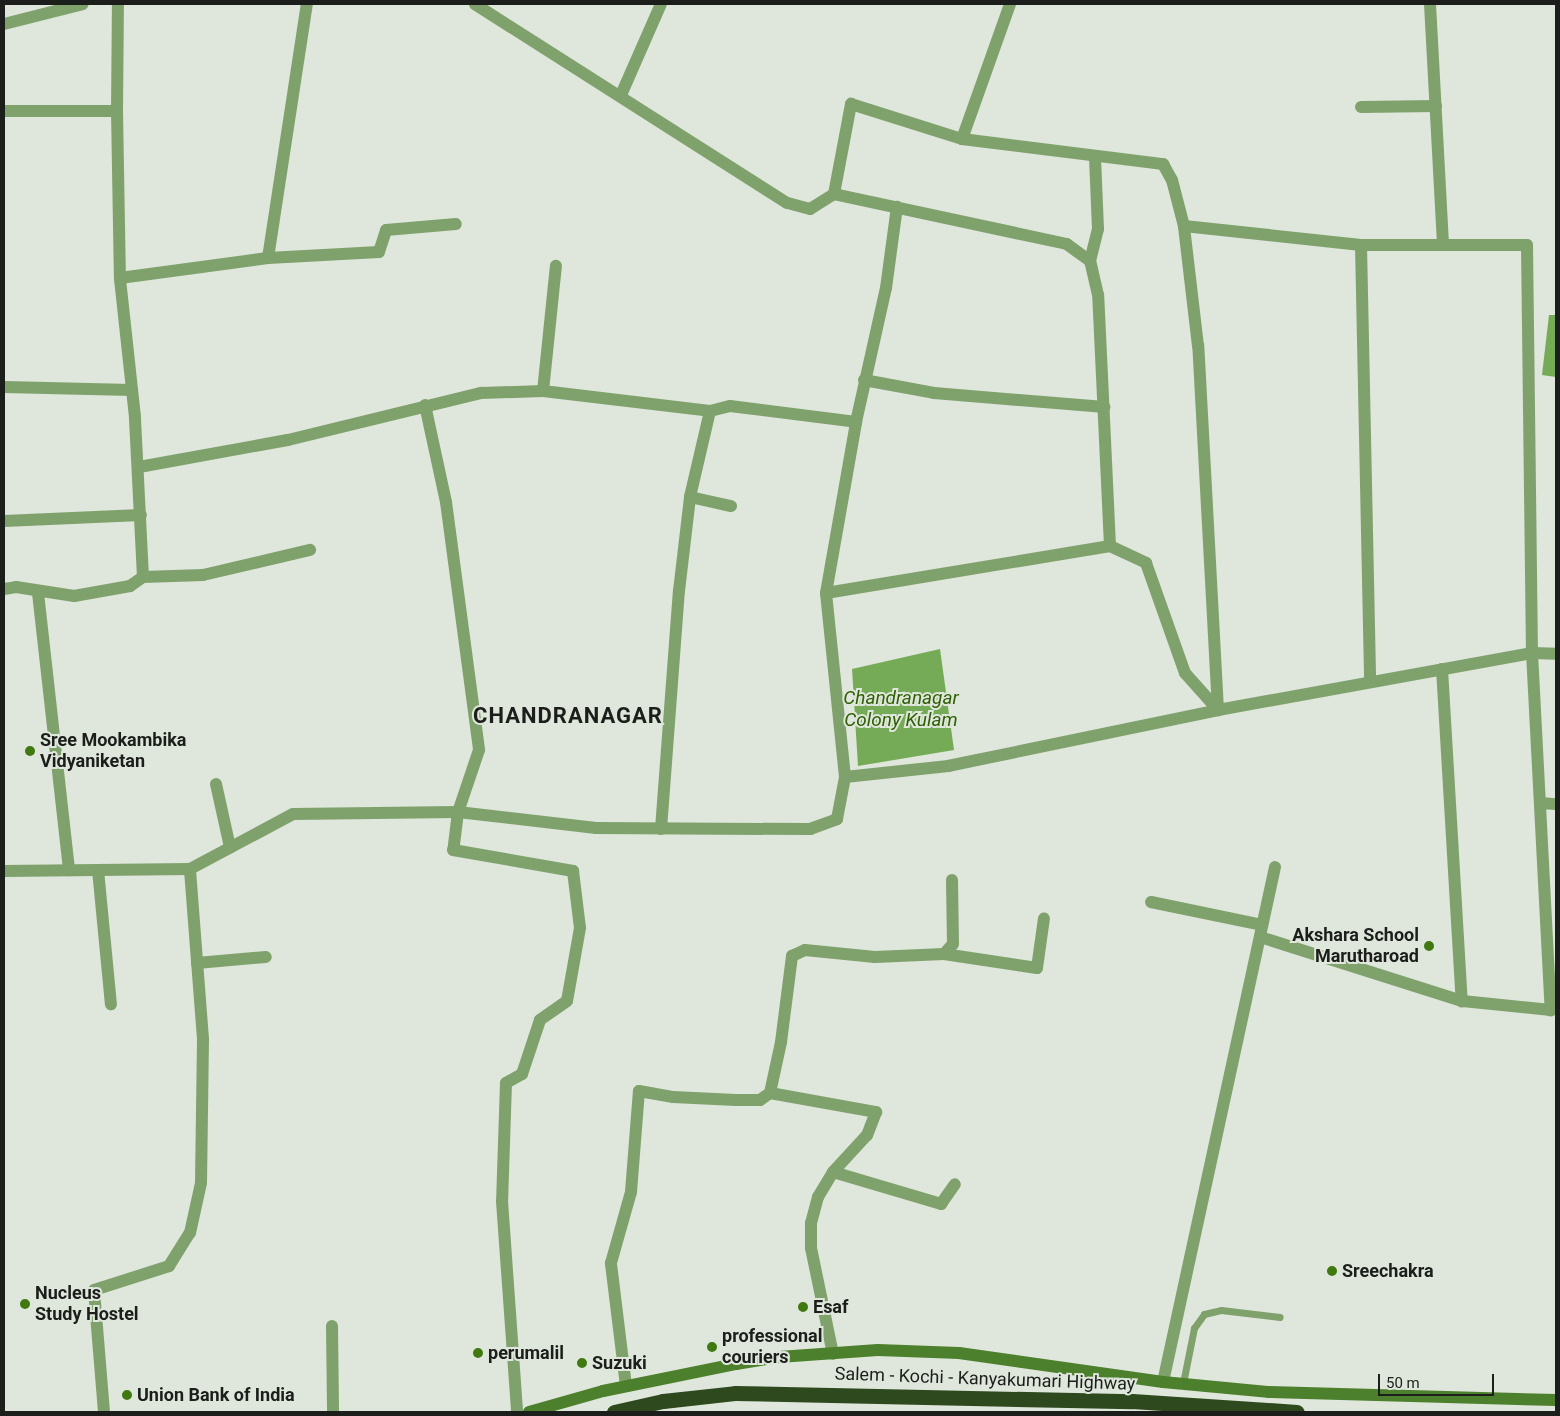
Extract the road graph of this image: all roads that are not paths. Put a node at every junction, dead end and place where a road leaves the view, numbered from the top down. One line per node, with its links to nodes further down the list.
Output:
1 (83, 4): 8 (street)
2 (118, 4): 13 (street)
3 (307, 4): 22 (street)
4 (475, 4): 9 (street)
5 (661, 4): 9 (street)
6 (1010, 4): 14 (street)
7 (1430, 4): 10 (street)
8 (4, 24)
9 (621, 94): 16 (street)
10 (1436, 106): 11 (street); 21 (street)
11 (1361, 107)
12 (4, 111): 13 (street)
13 (117, 111): 25 (street)
14 (962, 139): 15 (street); 16 (street)
15 (1095, 156): 19 (street); 23 (street)
16 (834, 194): 17 (street)
17 (897, 207): 23 (street); 26 (street)
18 (456, 224): 22 (street)
19 (1184, 226): 20 (street); 49 (street)
20 (1361, 245): 21 (street); 48 (street)
21 (1443, 246): 45 (street)
22 (268, 258): 25 (street)
23 (1090, 261): 31 (street)
24 (556, 266): 29 (street)
25 (120, 278): 28 (street)
26 (864, 380): 31 (street); 33 (street)
27 (4, 387): 28 (street)
28 (132, 390): 34 (street)
29 (543, 391): 30 (street); 32 (street)
30 (425, 405): 34 (street); 54 (street)
31 (1104, 407): 39 (street)
32 (710, 411): 33 (street); 35 (street)
33 (856, 422): 44 (street)
34 (139, 467): 37 (street)
35 (690, 497): 36 (street); 55 (street)
36 (731, 506)
37 (141, 515): 38 (street); 41 (street)
38 (4, 521)
39 (1110, 546): 44 (street); 49 (street)
40 (310, 550): 41 (street)
41 (143, 577): 43 (street)
42 (4, 589): 43 (street)
43 (38, 593): 59 (street)
44 (826, 594): 50 (street)
45 (1532, 653): 46 (street); 47 (street); 52 (street)
46 (1556, 654)
47 (1442, 669): 48 (street); 69 (street)
48 (1370, 682): 49 (street)
49 (1218, 710): 50 (street)
50 (844, 778): 55 (street)
51 (216, 784): 56 (street)
52 (1540, 803): 53 (street); 71 (street)
53 (1556, 804)
54 (458, 812): 55 (street); 56 (street); 84 (street)
55 (661, 829)
56 (230, 847): 58 (street)
57 (1275, 867): 65 (street)
58 (190, 868): 60 (street); 68 (street)
59 (69, 870): 60 (street); 61 (street)
60 (98, 870): 70 (street)
61 (4, 871)
62 (952, 880): 66 (street)
63 (1151, 902): 65 (street)
64 (1044, 918): 66 (street)
65 (1261, 931): 69 (street); 78 (street)
66 (944, 954): 72 (street)
67 (266, 957): 68 (street)
68 (197, 962): 82 (street)
69 (1462, 1001): 71 (street)
70 (111, 1004)
71 (1553, 1010)
72 (770, 1093): 73 (street); 80 (street)
73 (833, 1172): 74 (street); 77 (street)
74 (955, 1184)
75 (1280, 1317): 79 (lane)
76 (332, 1326): 83 (street)
77 (833, 1354): 78 (street); 80 (street)
78 (1163, 1382): 79 (street)
79 (1183, 1383): 81 (street)
80 (626, 1386): 85 (street)
81 (1556, 1400)
82 (104, 1412)
83 (333, 1412)
84 (517, 1412)
85 (529, 1412)
86 (614, 1412): 87 (highway, Salem - Kochi - Kanyakumari Highway)
87 (1297, 1412)

